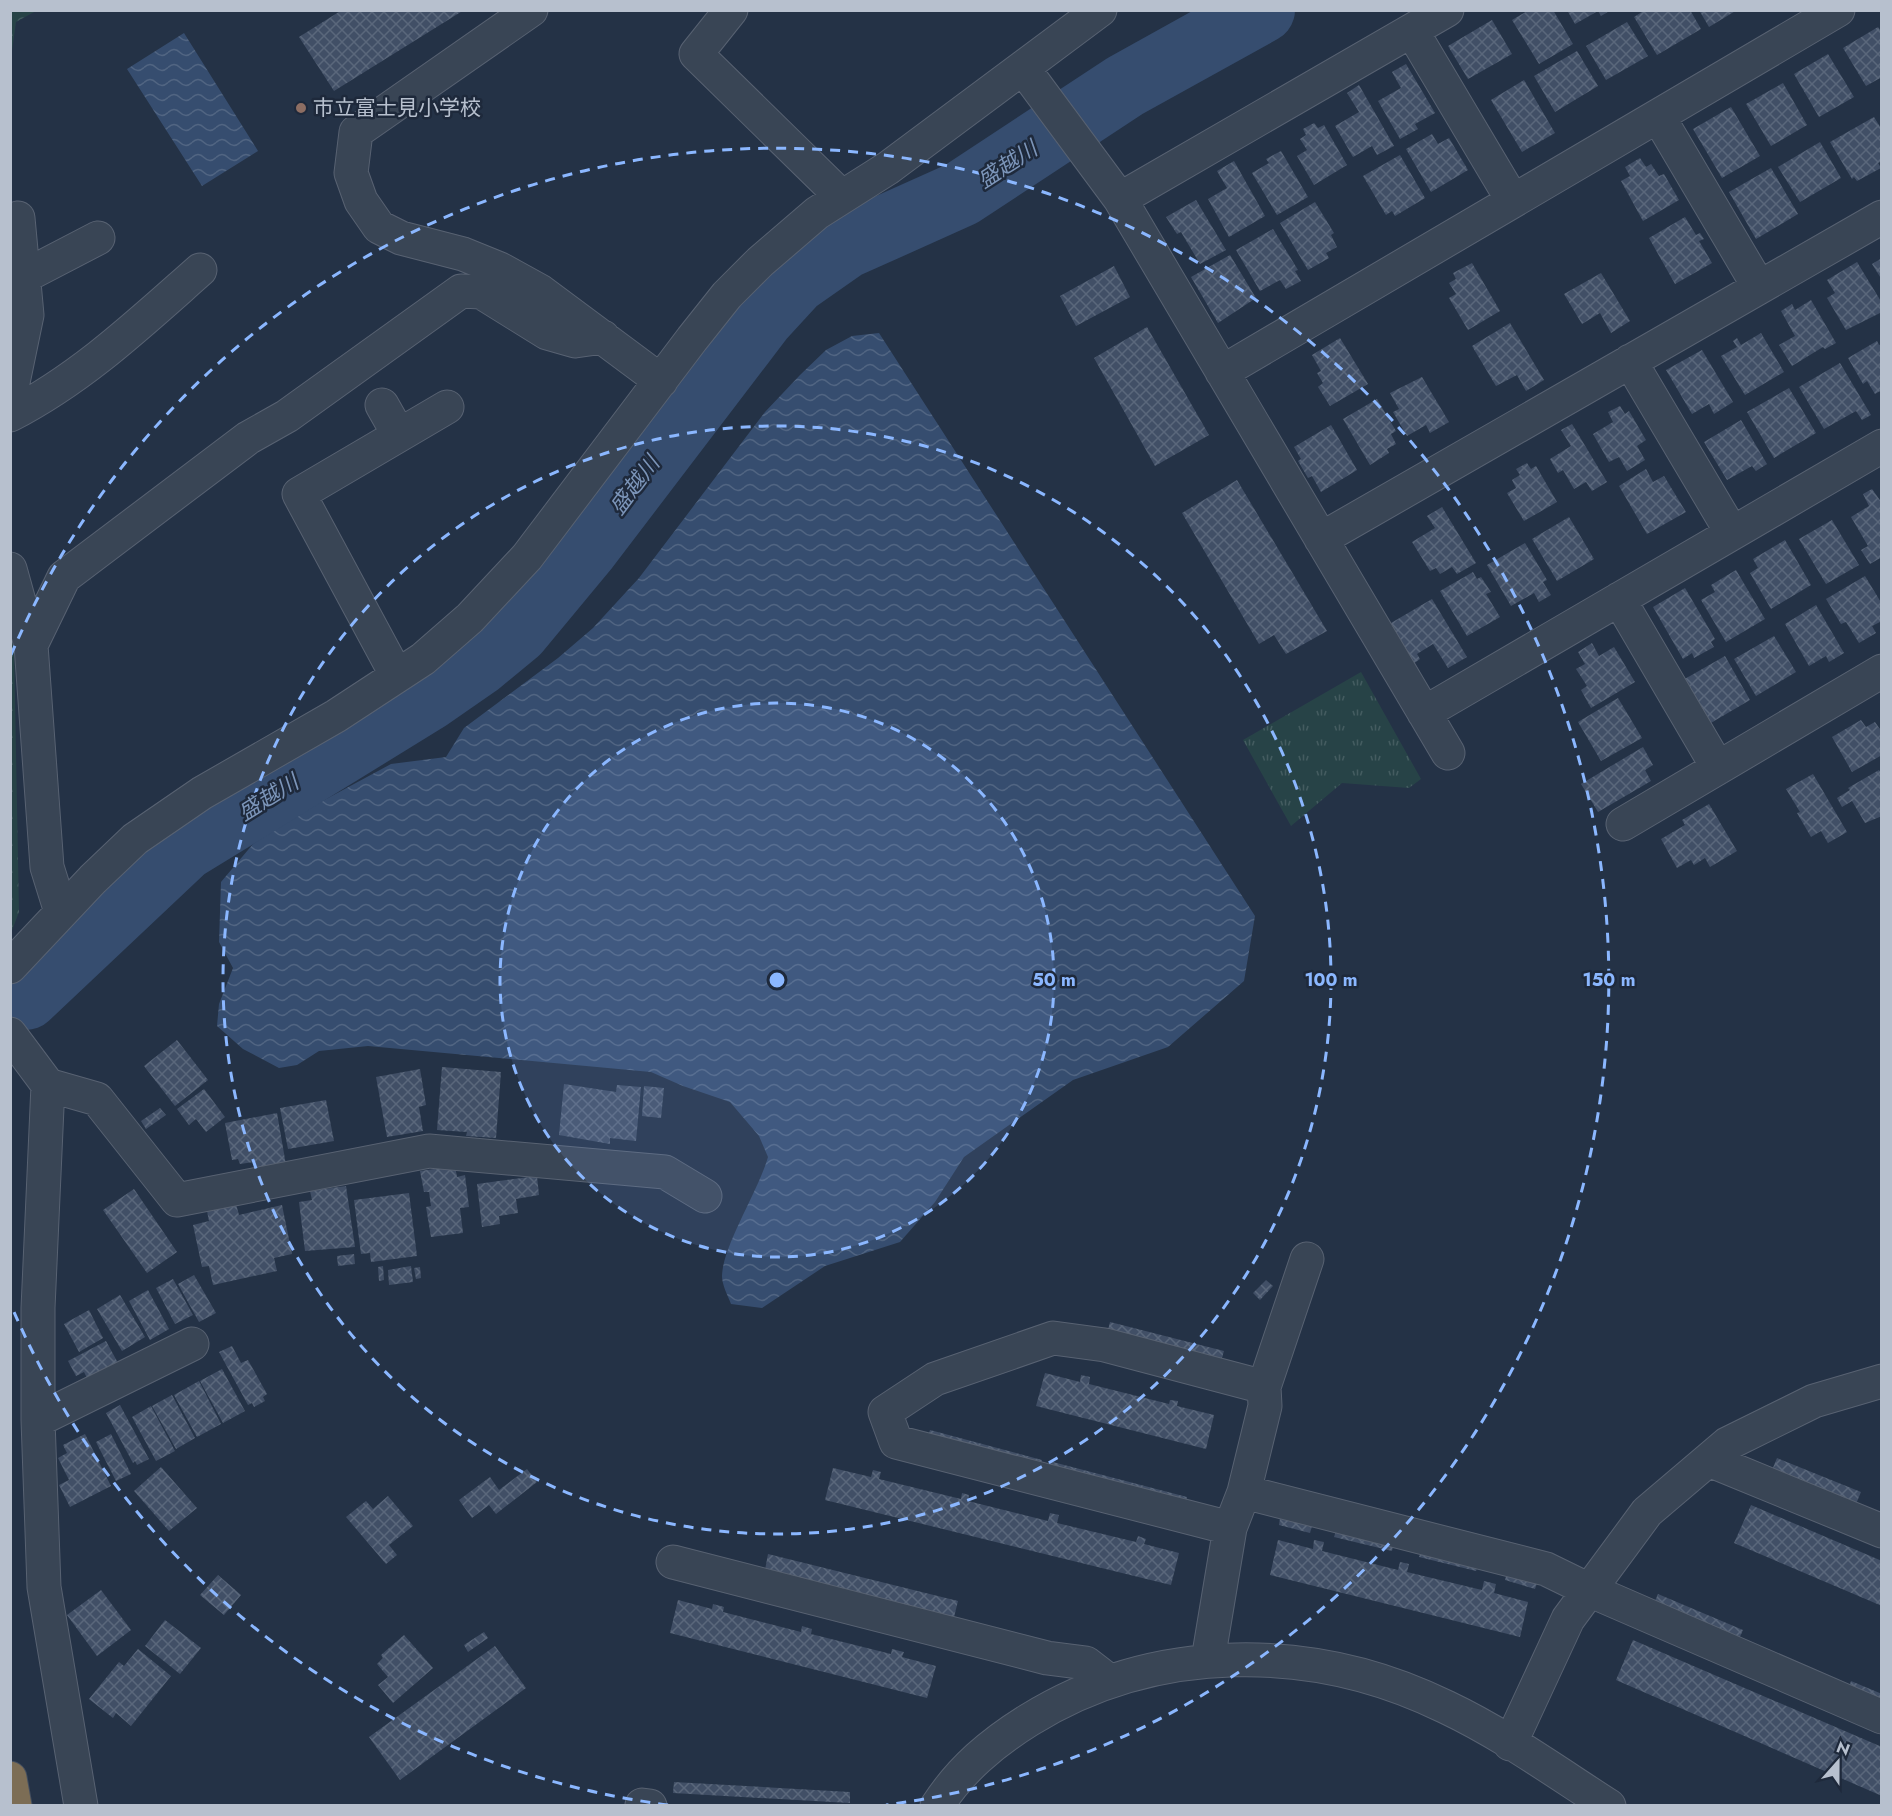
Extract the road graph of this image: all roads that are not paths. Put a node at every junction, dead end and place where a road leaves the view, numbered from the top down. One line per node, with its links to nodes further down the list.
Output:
1 (531, 10): 18 (street)
2 (731, 10): 9 (street)
3 (1100, 10): 7 (street)
4 (1447, 10): 6 (street)
5 (1838, 10): 8 (street)
6 (1412, 31): 10 (street); 11 (street)
7 (1023, 68): 9 (street); 10 (street)
8 (1658, 116): 11 (street); 17 (street)
9 (842, 197): 21 (street)
10 (1120, 199): 20 (street)
11 (1513, 201): 20 (street)
12 (1881, 217): 17 (street)
13 (18, 218): 16 (street)
14 (98, 238): 16 (street)
15 (200, 270): 25 (street)
16 (23, 277): 22 (street)
17 (1759, 287): 19 (street)
18 (603, 337): 21 (street); 32 (street)
19 (1630, 361): 28 (street); 29 (street)
20 (1222, 372): 29 (street)
21 (661, 381): 34 (street)
22 (10, 397)
23 (382, 405): 26 (street)
24 (447, 407): 26 (street)
25 (10, 415)
26 (399, 435): 34 (street)
27 (1881, 446): 28 (street)
28 (1732, 533): 31 (street)
29 (1321, 539): 35 (street)
30 (10, 569): 32 (street)
31 (1619, 599): 35 (street); 37 (street)
32 (31, 645): 39 (street)
33 (1881, 672): 37 (street)
34 (397, 676): 39 (street)
35 (1424, 712): 36 (street)
36 (1448, 753)
37 (1718, 768): 38 (street)
38 (1623, 824)
39 (62, 912): 40 (street)
40 (10, 967)
41 (10, 1034): 42 (street)
42 (48, 1085): 43 (street); 48 (street)
43 (705, 1196)
44 (1307, 1259): 47 (street)
45 (192, 1344): 48 (street)
46 (1881, 1381): 49 (street)
47 (1264, 1387): 50 (street); 51 (street)
48 (38, 1420): 62 (street)
49 (1709, 1460): 52 (street); 54 (street)
50 (1244, 1492): 51 (street); 54 (street)
51 (1230, 1528): 55 (street)
52 (1881, 1531)
53 (673, 1562): 56 (street)
54 (1589, 1590): 57 (street); 58 (street)
55 (1209, 1660): 56 (street); 58 (street)
56 (1108, 1680): 64 (street)
57 (1881, 1717)
58 (1510, 1744): 65 (street)
59 (10, 1778): 61 (highway)
60 (642, 1805): 63 (street)
61 (15, 1806)
62 (81, 1806)
63 (650, 1806)
64 (937, 1806)
65 (1609, 1806)

